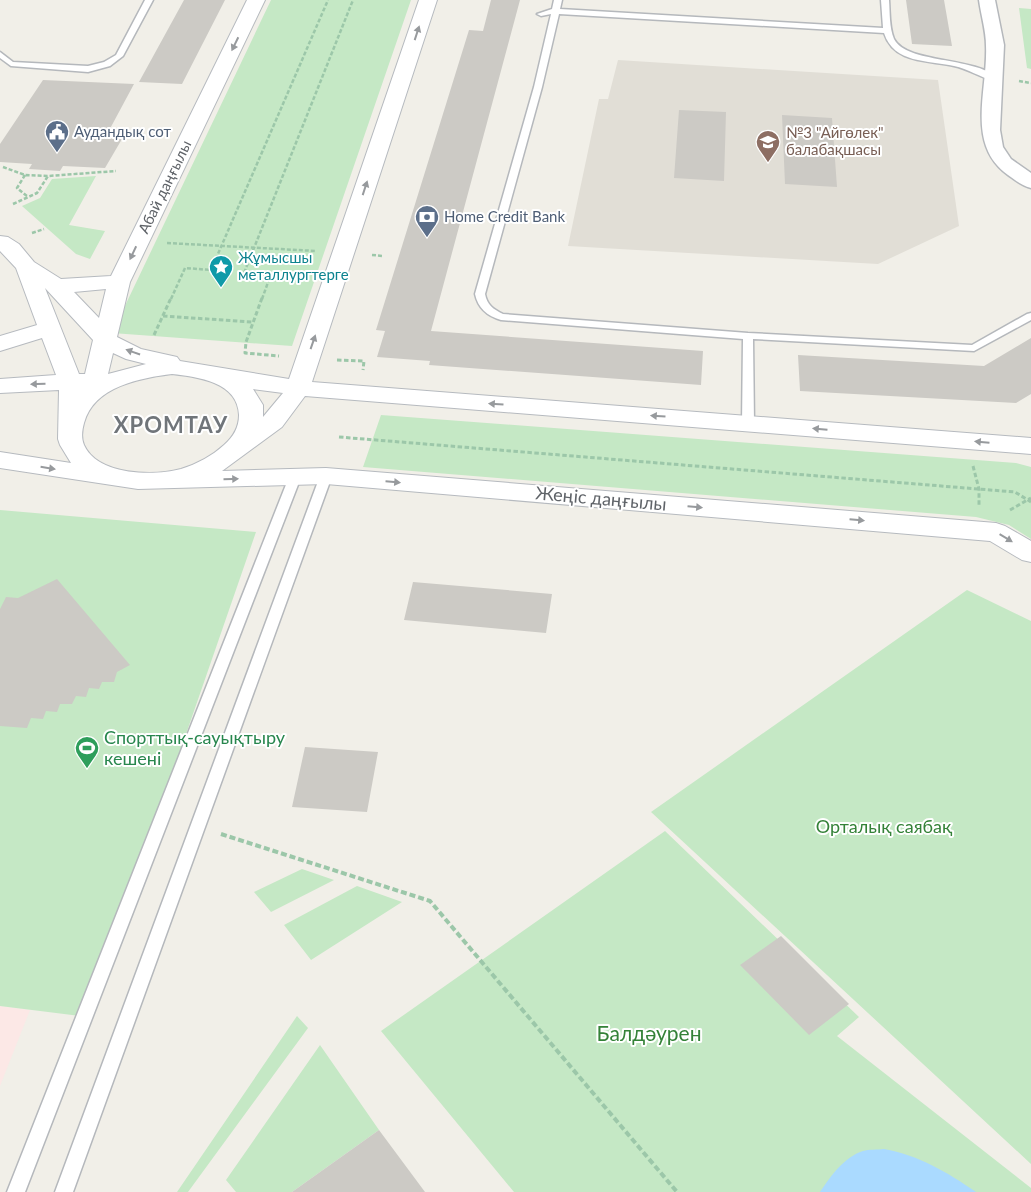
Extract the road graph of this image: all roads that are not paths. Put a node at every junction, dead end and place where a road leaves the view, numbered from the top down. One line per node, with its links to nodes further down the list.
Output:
1 (149, 0): 10 (lane)
2 (256, 0): 15 (street, Абай даңғылы, one-way to 15)
3 (428, 0): 27 (street, one-way to 3)
4 (558, 0): 7 (lane)
5 (885, 0): 9 (lane)
6 (987, 0): 11 (street)
7 (556, 11): 8 (lane); 9 (lane); 19 (lane)
8 (541, 14)
9 (888, 31): 11 (lane)
10 (0, 54)
11 (994, 78): 12 (street)
12 (1031, 182)
13 (0, 242): 14 (street)
14 (26, 267): 16 (street); 18 (street)
15 (119, 282): 16 (street); 20 (street, Абай даңғылы)
16 (57, 286): 20 (street)
17 (1031, 316): 19 (lane)
18 (50, 328): 21 (street); 25 (street)
19 (748, 336): 28 (lane)
20 (106, 340): 22 (street, one-way to 20); 24 (street, Абай даңғылы)
21 (0, 344)
22 (208, 372): 23 (street); 27 (street); 30 (street)
23 (121, 378): 24 (street); 29 (street)
24 (95, 380): 25 (street)
25 (71, 383): 26 (street, one-way to 26); 29 (street)
26 (0, 386)
27 (298, 388): 28 (street, one-way to 27); 30 (street)
28 (748, 424): 31 (street, one-way to 28)
29 (70, 428): 34 (street)
30 (240, 445): 36 (street)
31 (1031, 446)
32 (0, 460): 34 (street, one-way to 34)
33 (326, 476): 35 (street, Жеңіс даңғылы); 37 (street, Жеңіс даңғылы, one-way to 37); 39 (lane)
34 (110, 477): 36 (street)
35 (295, 477): 36 (street, Жеңіс даңғылы, one-way to 35); 38 (lane)
36 (165, 481)
37 (1031, 553)
38 (16, 1192)
39 (64, 1192)

